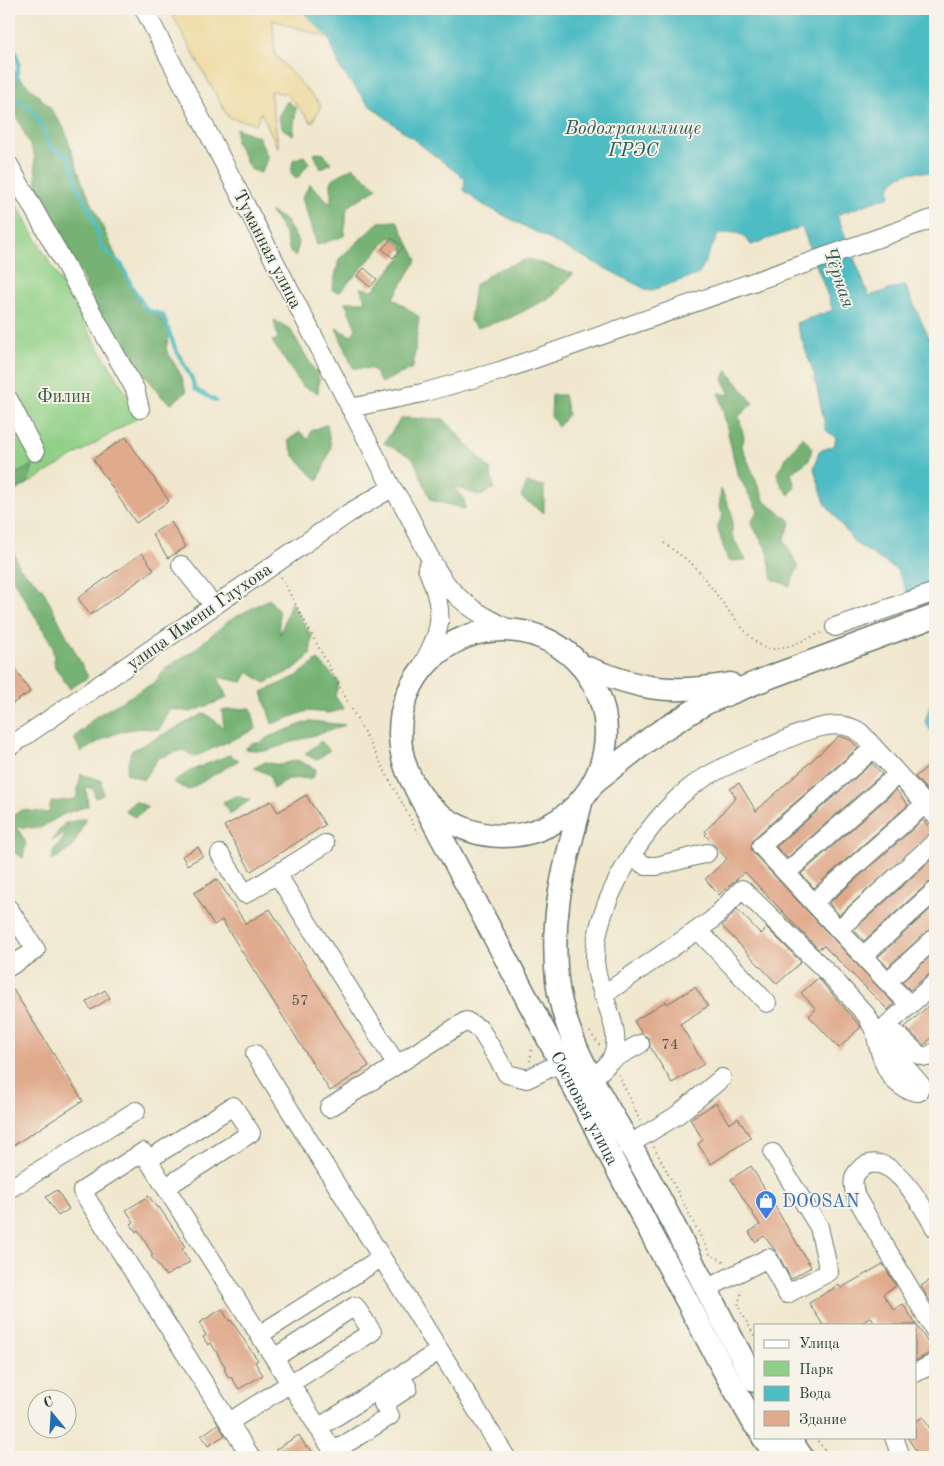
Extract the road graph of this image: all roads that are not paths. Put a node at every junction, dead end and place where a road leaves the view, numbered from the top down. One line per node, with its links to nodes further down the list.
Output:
1 (144, 9): 5 (street, Туманная улица)
2 (9, 165): 6 (street)
3 (935, 218): 5 (street)
4 (9, 400): 7 (street)
5 (350, 408): 8 (street, Туманная улица)
6 (140, 409)
7 (35, 452)
8 (392, 488): 11 (street, улица Имени Глухова); 14 (street, Туманная улица); 16 (street, Туманная улица)
9 (181, 565): 11 (street)
10 (935, 592): 13 (street)
11 (214, 606): 18 (street, улица Имени Глухова)
12 (935, 616): 17 (main road)
13 (835, 627)
14 (513, 631): 15 (main road); 16 (main road)
15 (580, 665): 17 (main road); 22 (main road, Сосновая улица)
16 (416, 677): 21 (main road)
17 (770, 677): 22 (main road)
18 (9, 747)
19 (874, 748): 20 (street); 28 (street); 29 (street)
20 (898, 774): 23 (street); 29 (street)
21 (416, 789): 22 (main road); 49 (main road, Сосновая улица)
22 (588, 791): 51 (main road, Сосновая улица)
23 (930, 809): 32 (street)
24 (935, 842): 35 (street)
25 (325, 844): 30 (street)
26 (707, 853): 28 (street)
27 (220, 854): 30 (street)
28 (632, 857): 41 (street)
29 (786, 873): 32 (street)
30 (277, 874): 50 (street)
31 (935, 891): 37 (street)
32 (814, 902): 35 (street)
33 (9, 909): 38 (street)
34 (698, 930): 41 (street); 42 (street); 44 (street)
35 (839, 930): 37 (street)
36 (935, 938): 39 (street)
37 (863, 956): 39 (street)
38 (9, 967)
39 (887, 982): 43 (street)
40 (935, 983): 43 (street)
41 (603, 995): 48 (street)
42 (766, 1003)
43 (910, 1006): 46 (street)
44 (875, 1032)
45 (640, 1044): 48 (street)
46 (935, 1052)
47 (255, 1054): 61 (street)
48 (611, 1060): 51 (street)
49 (560, 1063): 50 (street); 73 (main road, Сосновая улица)
50 (397, 1065): 53 (street)
51 (593, 1078): 55 (main road, Сосновая улица)
52 (722, 1078): 55 (street)
53 (329, 1108)
54 (136, 1112): 59 (street)
55 (630, 1144): 62 (main road, Сосновая улица)
56 (773, 1154): 62 (street)
57 (148, 1160): 58 (street); 58 (street); 72 (street)
58 (166, 1187): 64 (street)
59 (9, 1189)
60 (935, 1228): 63 (street)
61 (381, 1258): 64 (street); 65 (street)
62 (708, 1288): 70 (main road, Сосновая улица)
63 (935, 1331)
64 (259, 1335): 66 (street)
65 (439, 1351): 69 (street); 80 (street)
66 (274, 1358): 71 (street); 71 (street)
67 (935, 1363): 68 (street)
68 (916, 1372)
69 (400, 1376): 74 (street); 78 (street)
70 (754, 1379)
71 (290, 1383): 72 (street); 74 (street)
72 (228, 1422): 79 (street)
73 (754, 1423)
74 (318, 1428): 78 (street)
75 (764, 1438): 81 (main road)
76 (789, 1438): 82 (main road)
77 (894, 1438): 83 (street)
78 (335, 1455)
79 (251, 1457)
80 (506, 1457)
81 (777, 1457)
82 (802, 1457)
83 (901, 1457)

